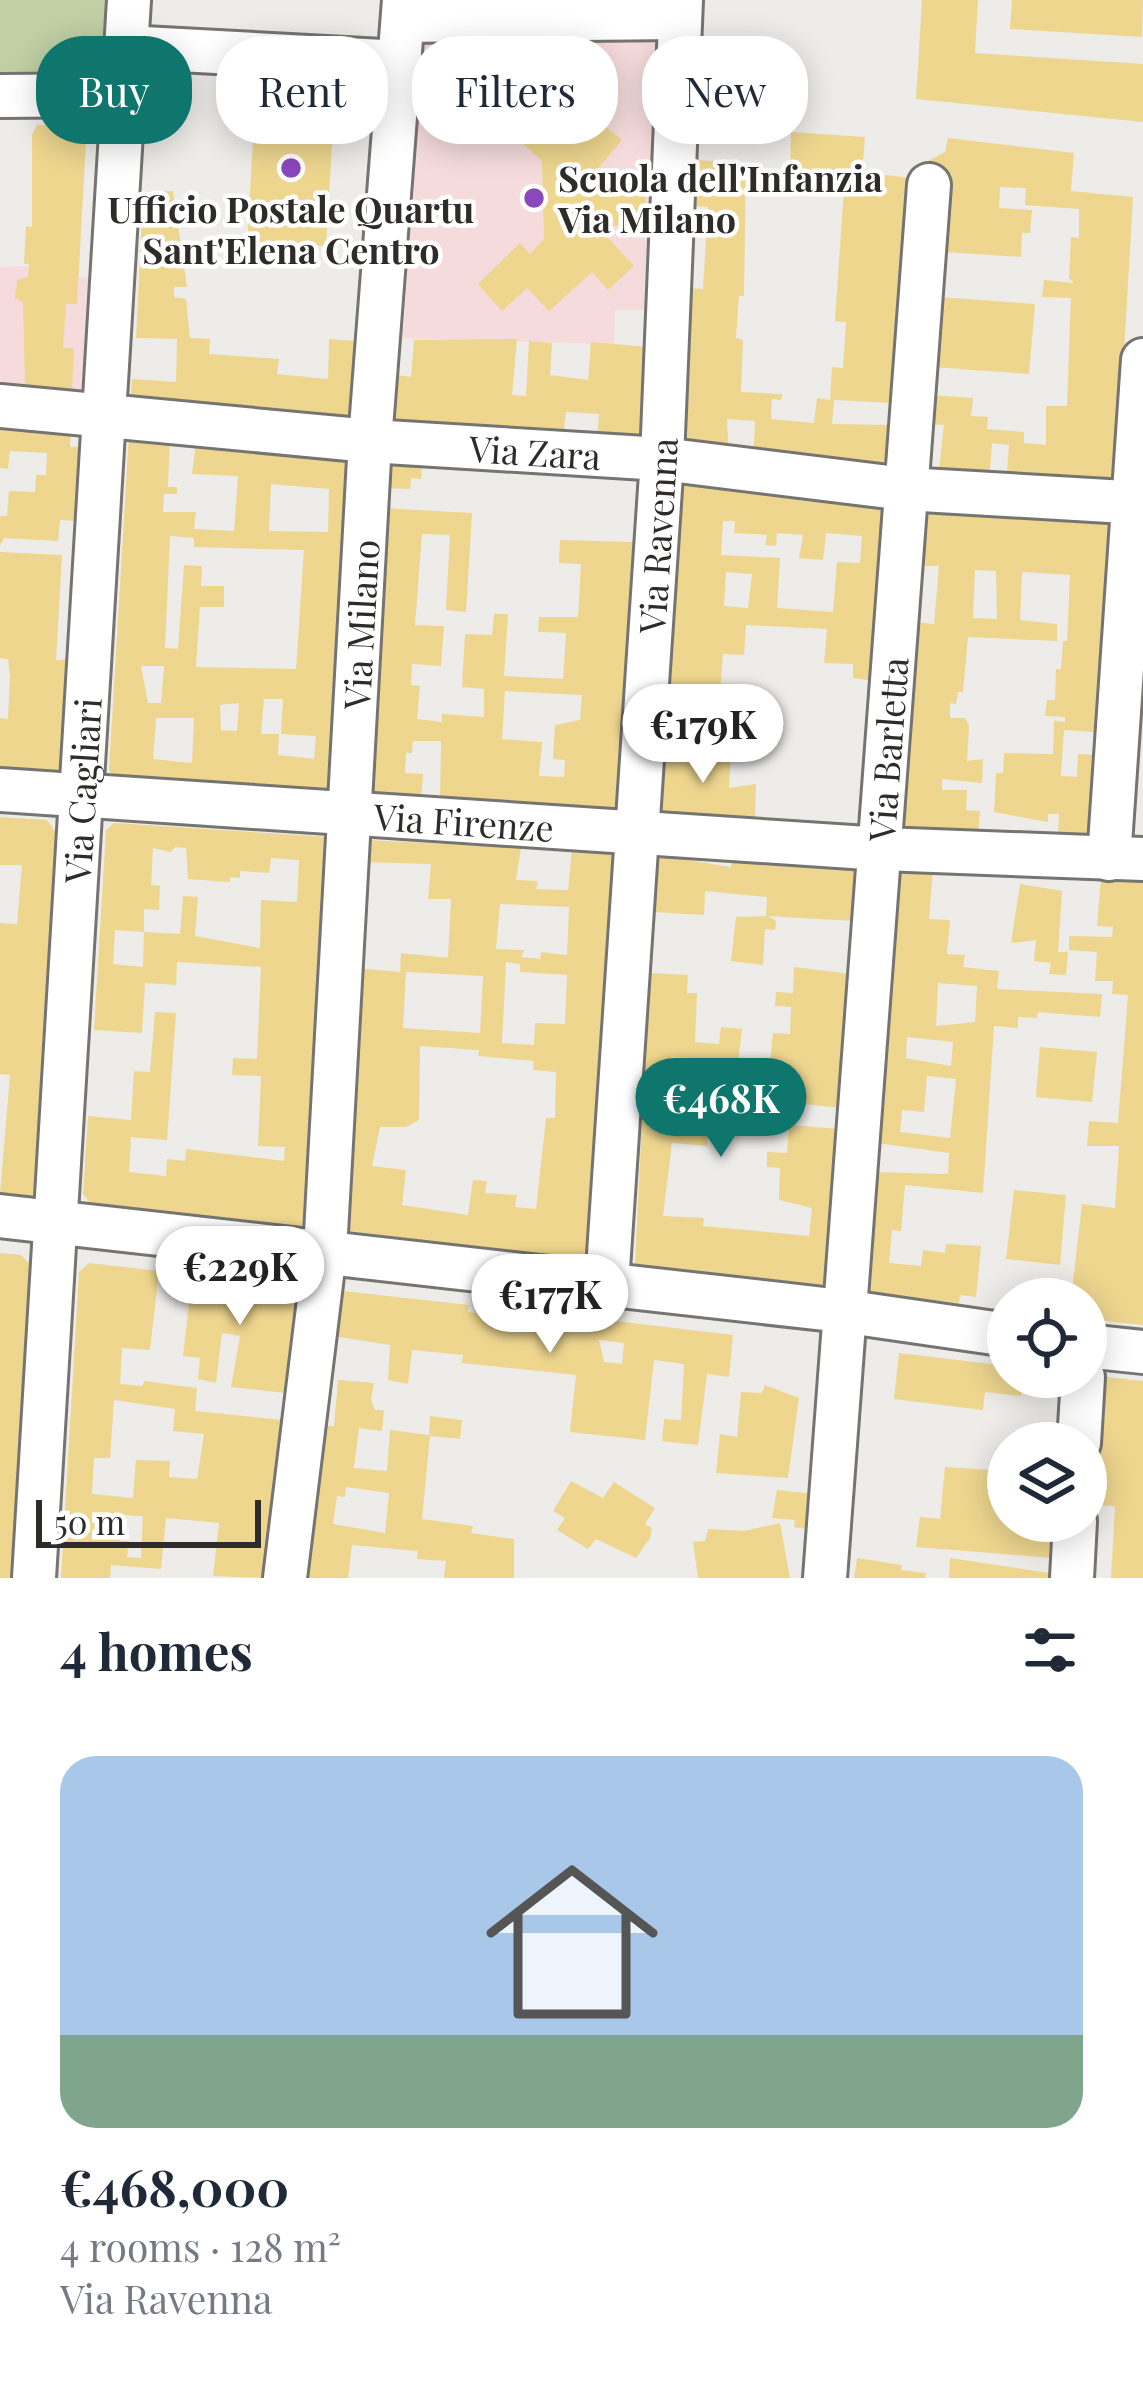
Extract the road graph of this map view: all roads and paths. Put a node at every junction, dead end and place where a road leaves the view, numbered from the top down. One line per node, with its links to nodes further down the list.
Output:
1 (129, 0): 4 (street, Via Cagliari)
2 (680, 9): 3 (street); 14 (street, Via Ravenna)
3 (403, 28): 5 (street); 13 (street, Via Milano)
4 (126, 36)
5 (192, 42)
6 (0, 96): 7 (street)
7 (36, 96)
8 (118, 144): 12 (street, Via Cagliari)
9 (929, 185): 15 (street, Via Barletta)
10 (1143, 360): 16 (street)
11 (0, 406): 12 (street, Via Zara)
12 (101, 416): 13 (street, Via Zara); 18 (street, Via Cagliari)
13 (370, 441): 14 (street, Via Zara); 19 (street, Via Milano)
14 (662, 459): 15 (street, Via Zara); 20 (street, Via Ravenna)
15 (905, 489): 16 (street, Via Zara); 21 (street, Via Barletta)
16 (1137, 503): 22 (street)
17 (0, 790): 18 (street, Via Firenze)
18 (85, 796): 19 (street, Via Firenze); 24 (street, Via Cagliari)
19 (352, 810): 20 (street, Via Firenze); 25 (street, Via Milano)
20 (637, 832): 21 (street, Via Firenze); 26 (street, Via Ravenna)
21 (882, 848): 22 (street, Via Firenze); 27 (street, Via Barletta)
22 (1126, 859)
23 (0, 1216): 24 (street)
24 (53, 1222): 25 (street); 32 (street, Via Cagliari)
25 (325, 1251): 26 (street); 33 (street, Via Milano)
26 (607, 1284): 27 (street)
27 (842, 1310): 28 (street); 34 (street, Via Barletta)
28 (987, 1332)
29 (1107, 1348): 30 (street)
30 (1143, 1352)
31 (1074, 1542): 35 (street)
32 (34, 1578)
33 (285, 1578)
34 (825, 1578)
35 (1072, 1578)

